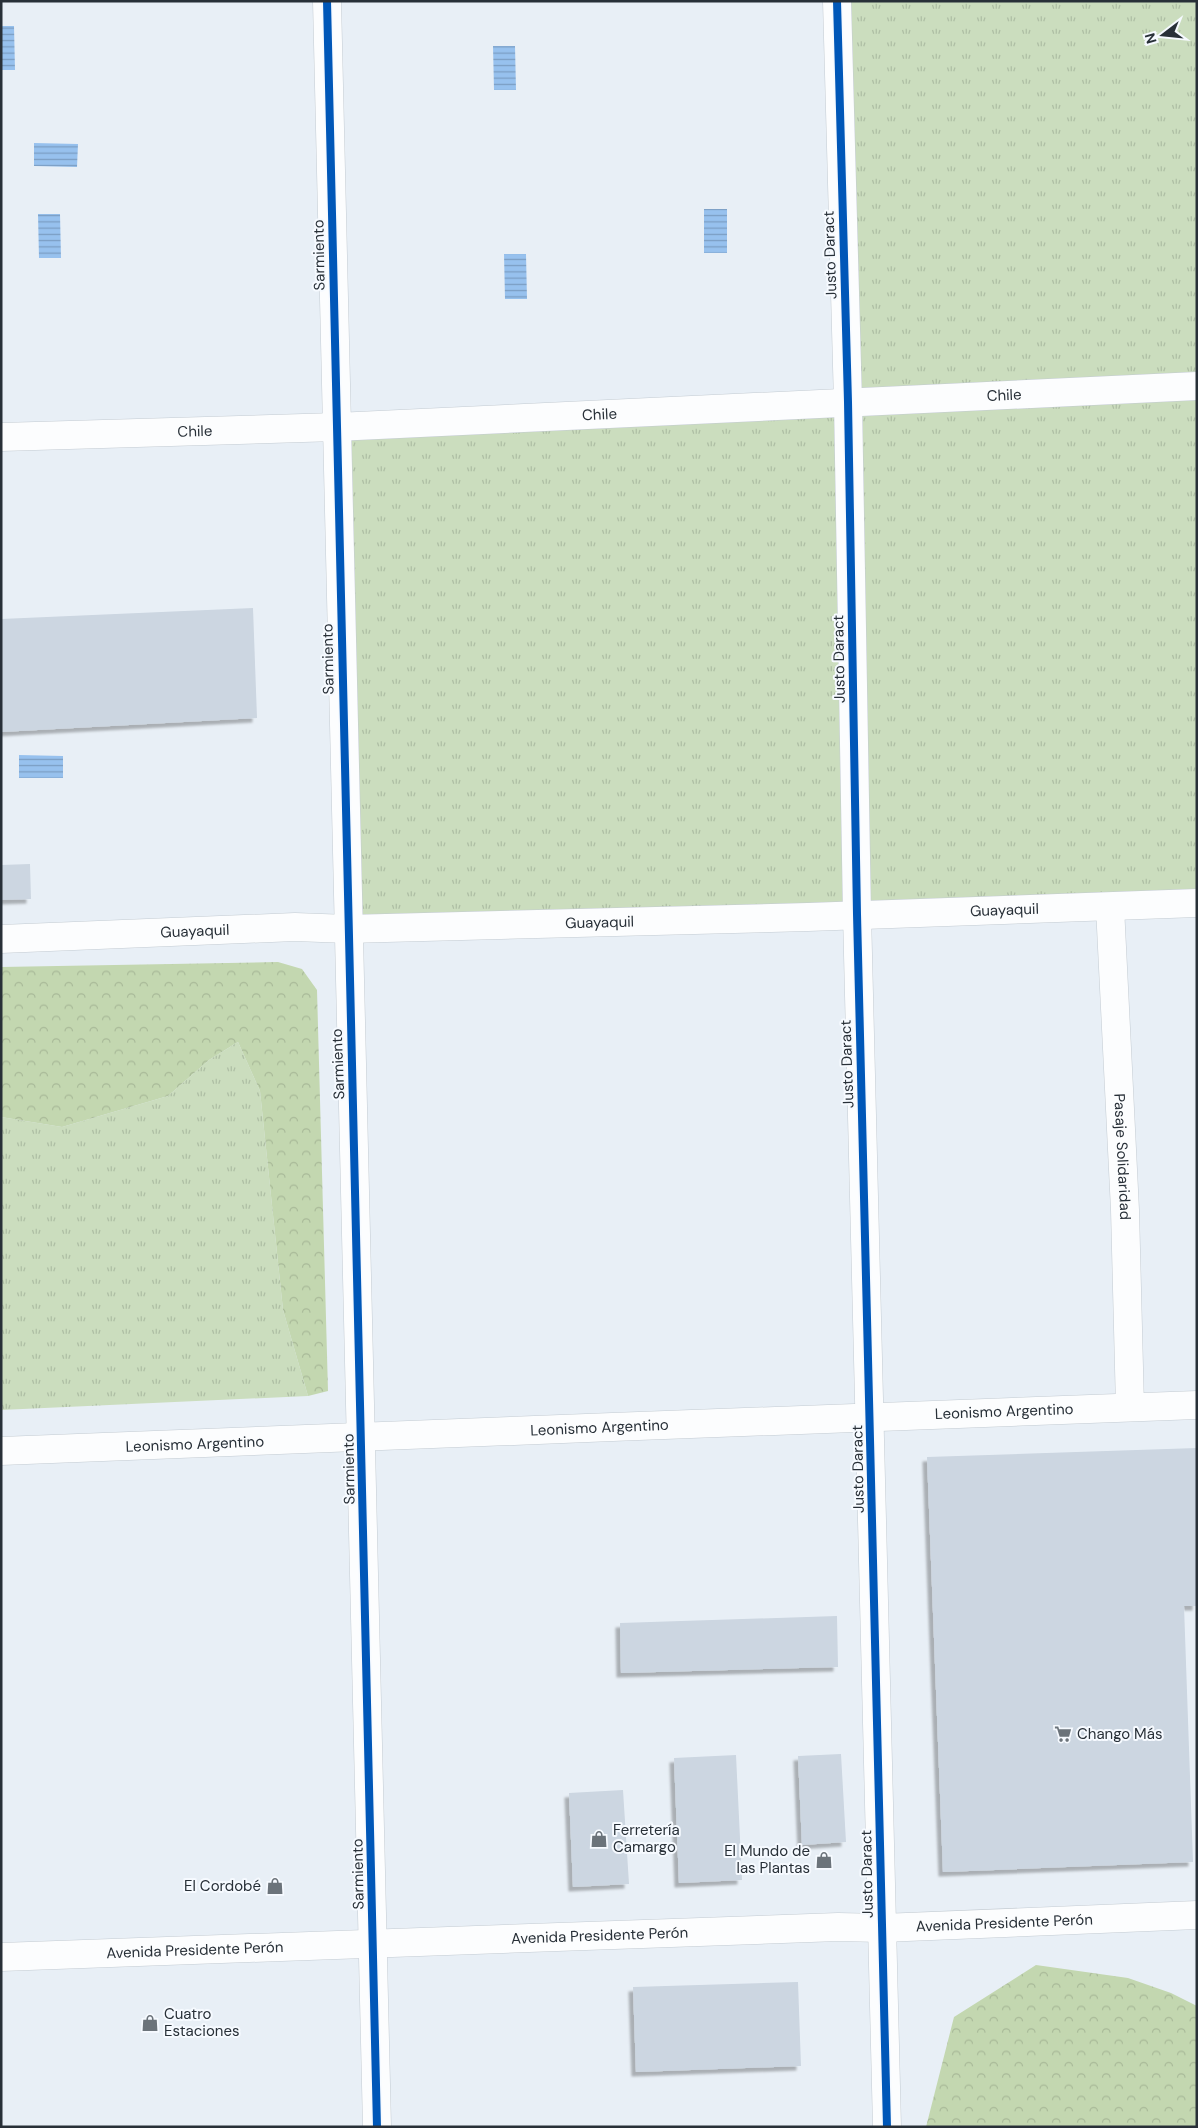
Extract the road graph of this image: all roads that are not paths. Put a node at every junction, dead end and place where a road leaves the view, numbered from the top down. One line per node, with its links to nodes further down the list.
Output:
1 (327, 1): 5 (street, Sarmiento)
2 (837, 1): 4 (street, Justo Daract)
3 (1197, 386): 4 (street, Chile)
4 (848, 402): 5 (street, Chile); 9 (street, Justo Daract)
5 (336, 427): 6 (street, Chile); 10 (street, Sarmiento)
6 (1, 437)
7 (1197, 903): 8 (street, Guayaquil)
8 (1110, 907): 9 (street, Guayaquil); 13 (street, Pasaje Solidaridad)
9 (857, 914): 10 (street, Guayaquil); 14 (street, Justo Daract)
10 (348, 929): 11 (street, Guayaquil); 15 (street, Sarmiento)
11 (1, 939)
12 (1197, 1405): 13 (street, Leonismo Argentino)
13 (1130, 1407): 14 (street, Leonismo Argentino)
14 (870, 1416): 15 (street, Leonismo Argentino); 18 (street, Justo Daract)
15 (362, 1439): 16 (street, Leonismo Argentino); 19 (street, Sarmiento)
16 (1, 1451)
17 (1197, 1915): 18 (street, Avenida Presidente Perón)
18 (882, 1928): 19 (street, Avenida Presidente Perón); 22 (street, Justo Daract)
19 (374, 1944): 20 (street, Avenida Presidente Perón); 21 (street, Sarmiento)
20 (1, 1957)
21 (377, 2127)
22 (887, 2127)

